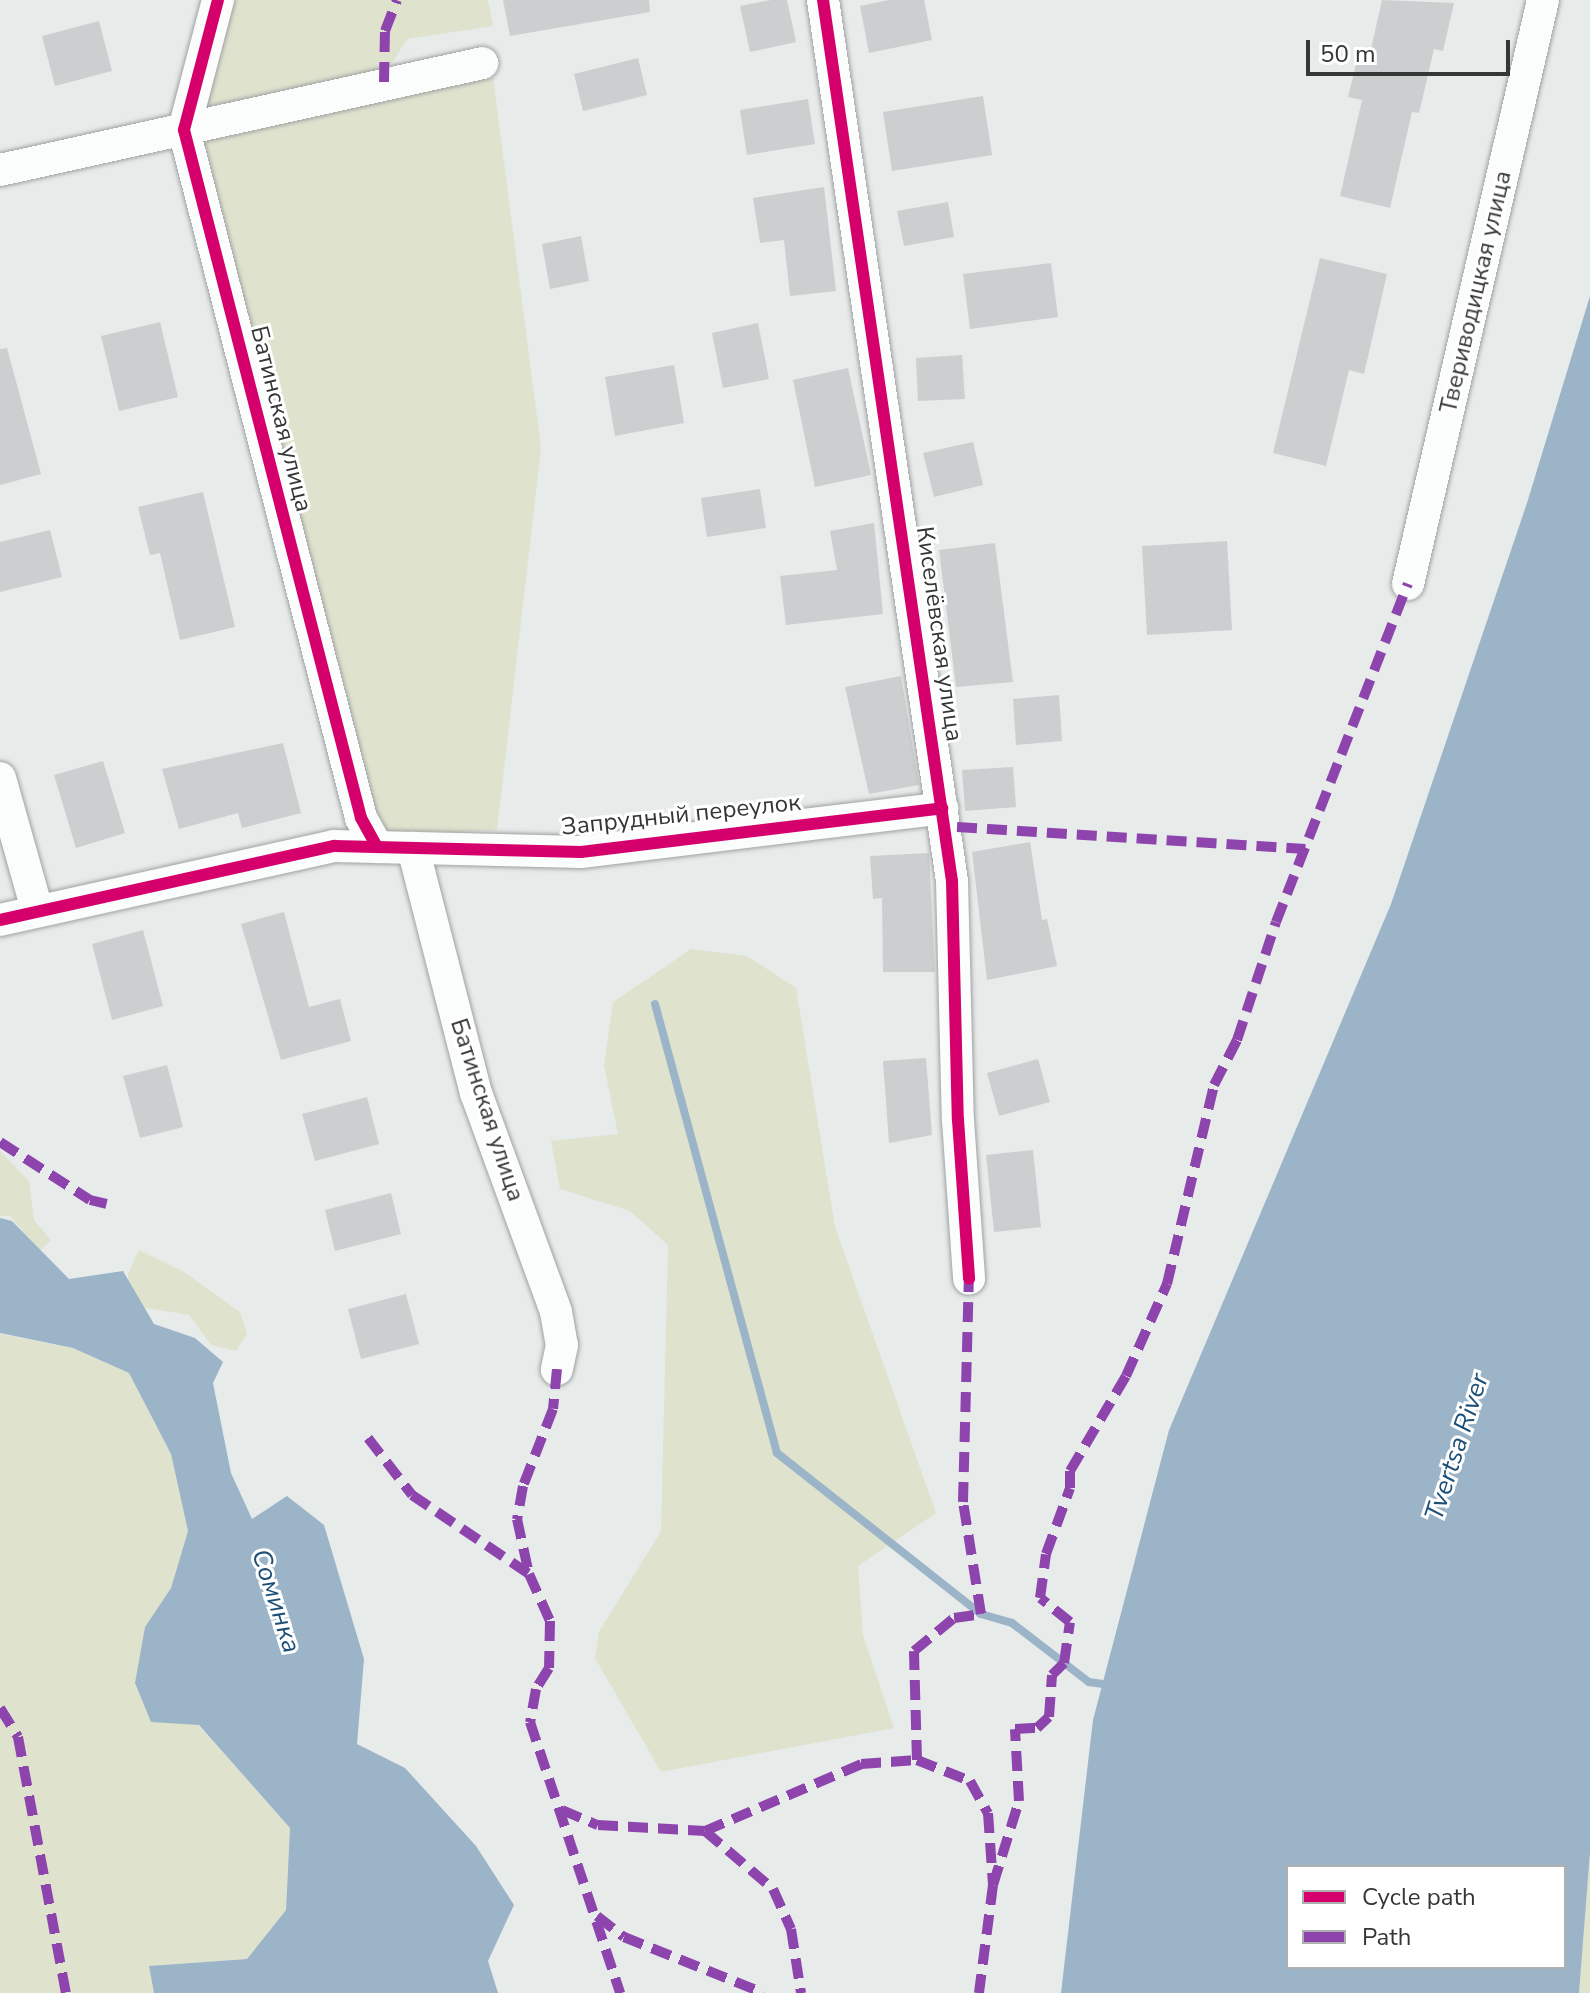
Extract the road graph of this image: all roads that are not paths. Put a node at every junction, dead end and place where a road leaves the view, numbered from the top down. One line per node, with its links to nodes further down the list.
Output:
1 (218, 0): 5 (street, Батинская улица)
2 (823, 0): 9 (street, Киселёвская улица)
3 (1543, 0): 7 (street, Твериводицкая улица)
4 (482, 63): 5 (street)
5 (184, 130): 6 (street); 10 (street, Батинская улица)
6 (0, 170)
7 (1408, 584)
8 (0, 778): 12 (street)
9 (942, 808): 11 (street, Запрудный переулок); 14 (street, Киселёвская улица)
10 (377, 847): 11 (street, Запрудный переулок); 12 (street, Запрудный переулок)
11 (413, 848): 15 (street, Батинская улица)
12 (37, 910): 13 (street, Запрудный переулок)
13 (0, 920)
14 (969, 1279)
15 (557, 1369)

